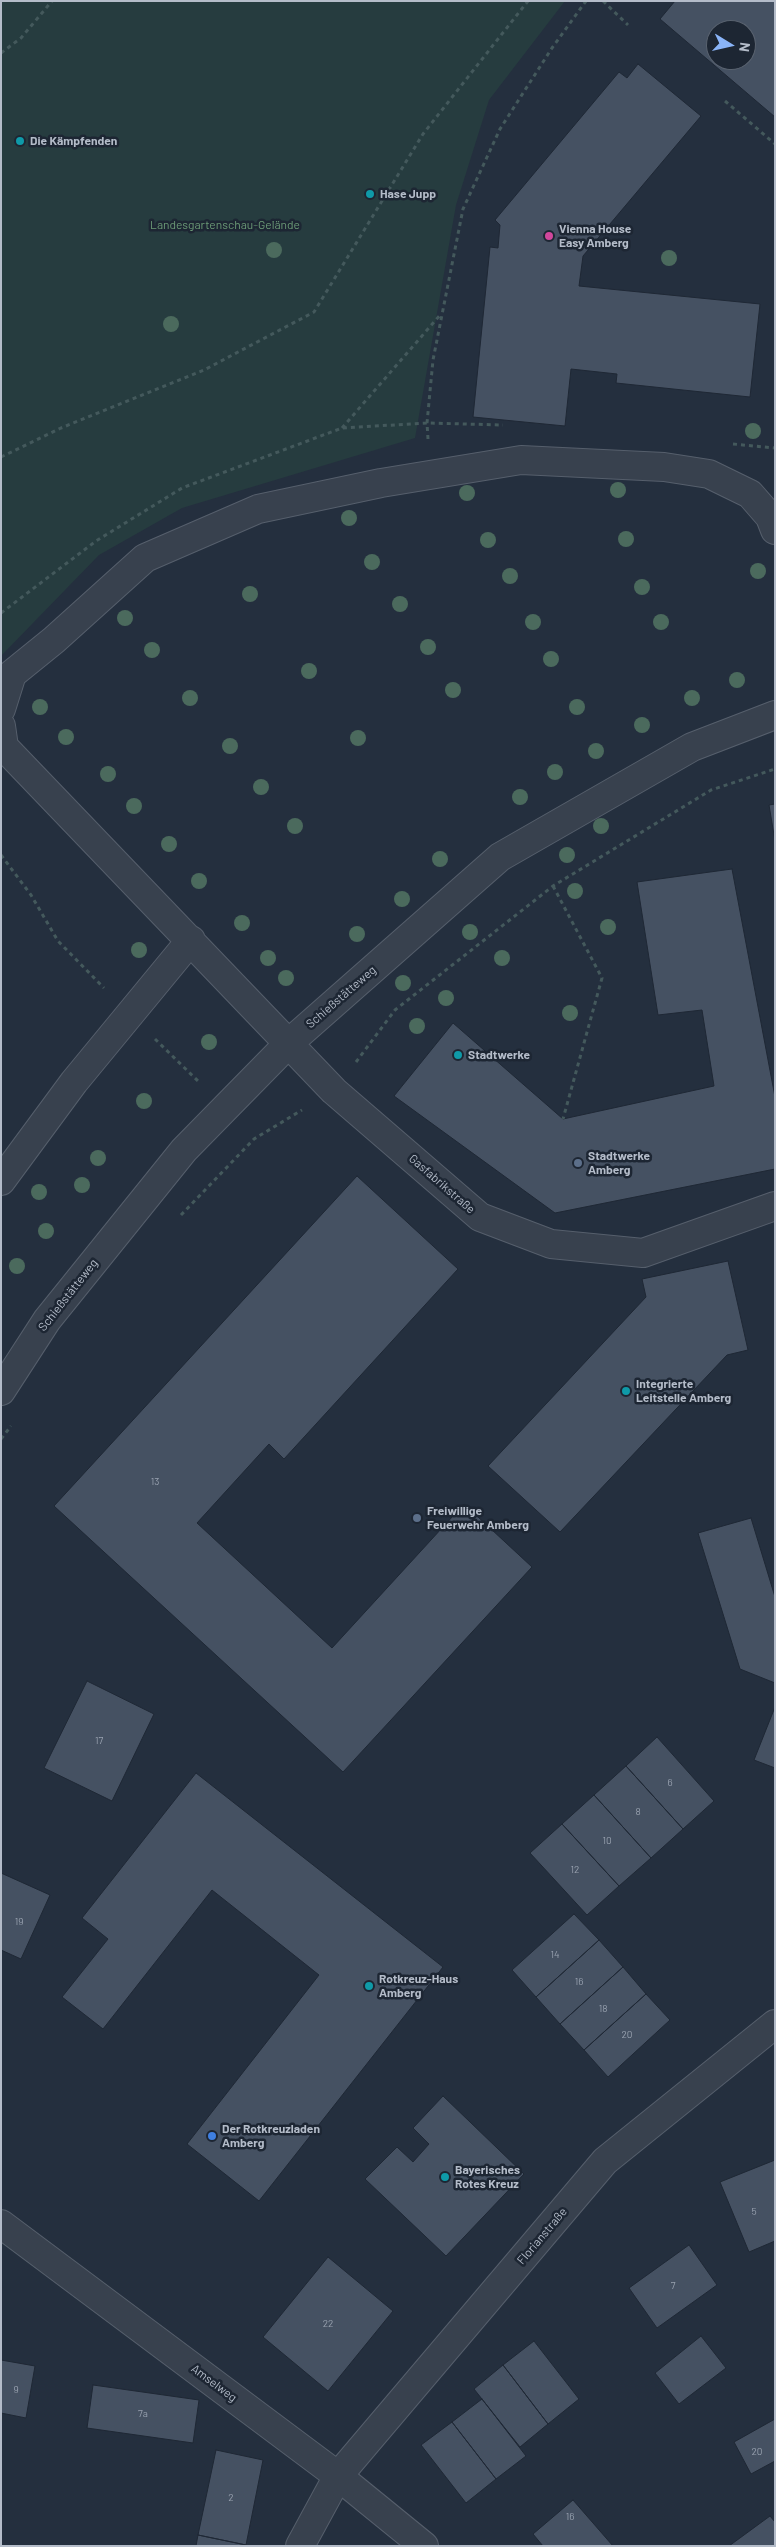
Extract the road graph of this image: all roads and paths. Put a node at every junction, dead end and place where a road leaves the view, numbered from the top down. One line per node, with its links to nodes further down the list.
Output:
1 (52, 1): 6 (path)
2 (528, 1): 11 (path)
3 (586, 1): 9 (path)
4 (603, 1): 5 (path)
5 (628, 25)
6 (1, 53)
7 (725, 101): 8 (path)
8 (775, 144)
9 (442, 313): 10 (path); 12 (path)
10 (342, 428)
11 (1, 457)
12 (432, 474): 13 (street); 14 (street)
13 (775, 530)
14 (1, 709)
15 (775, 715): 20 (street, Schießstätteweg)
16 (1, 726): 19 (street, Gasfabrikstraße)
17 (775, 769): 18 (path)
18 (553, 886): 21 (path); 22 (path)
19 (191, 940): 20 (street, Gasfabrikstraße); 23 (street)
20 (290, 1042): 21 (street, Gasfabrikstraße); 26 (street, Schießstätteweg)
21 (334, 1091): 24 (street, Gasfabrikstraße); 25 (path)
22 (563, 1119)
23 (1, 1181)
24 (775, 1206)
25 (178, 1217)
26 (1, 1391)
27 (13, 1424): 28 (path)
28 (1, 1440)
29 (775, 2024): 31 (street, Florianstraße)
30 (1, 2224): 31 (street, Amselweg)
31 (338, 2476): 32 (street, Florianstraße); 33 (street, Amselweg)
32 (300, 2546)
33 (424, 2546)

